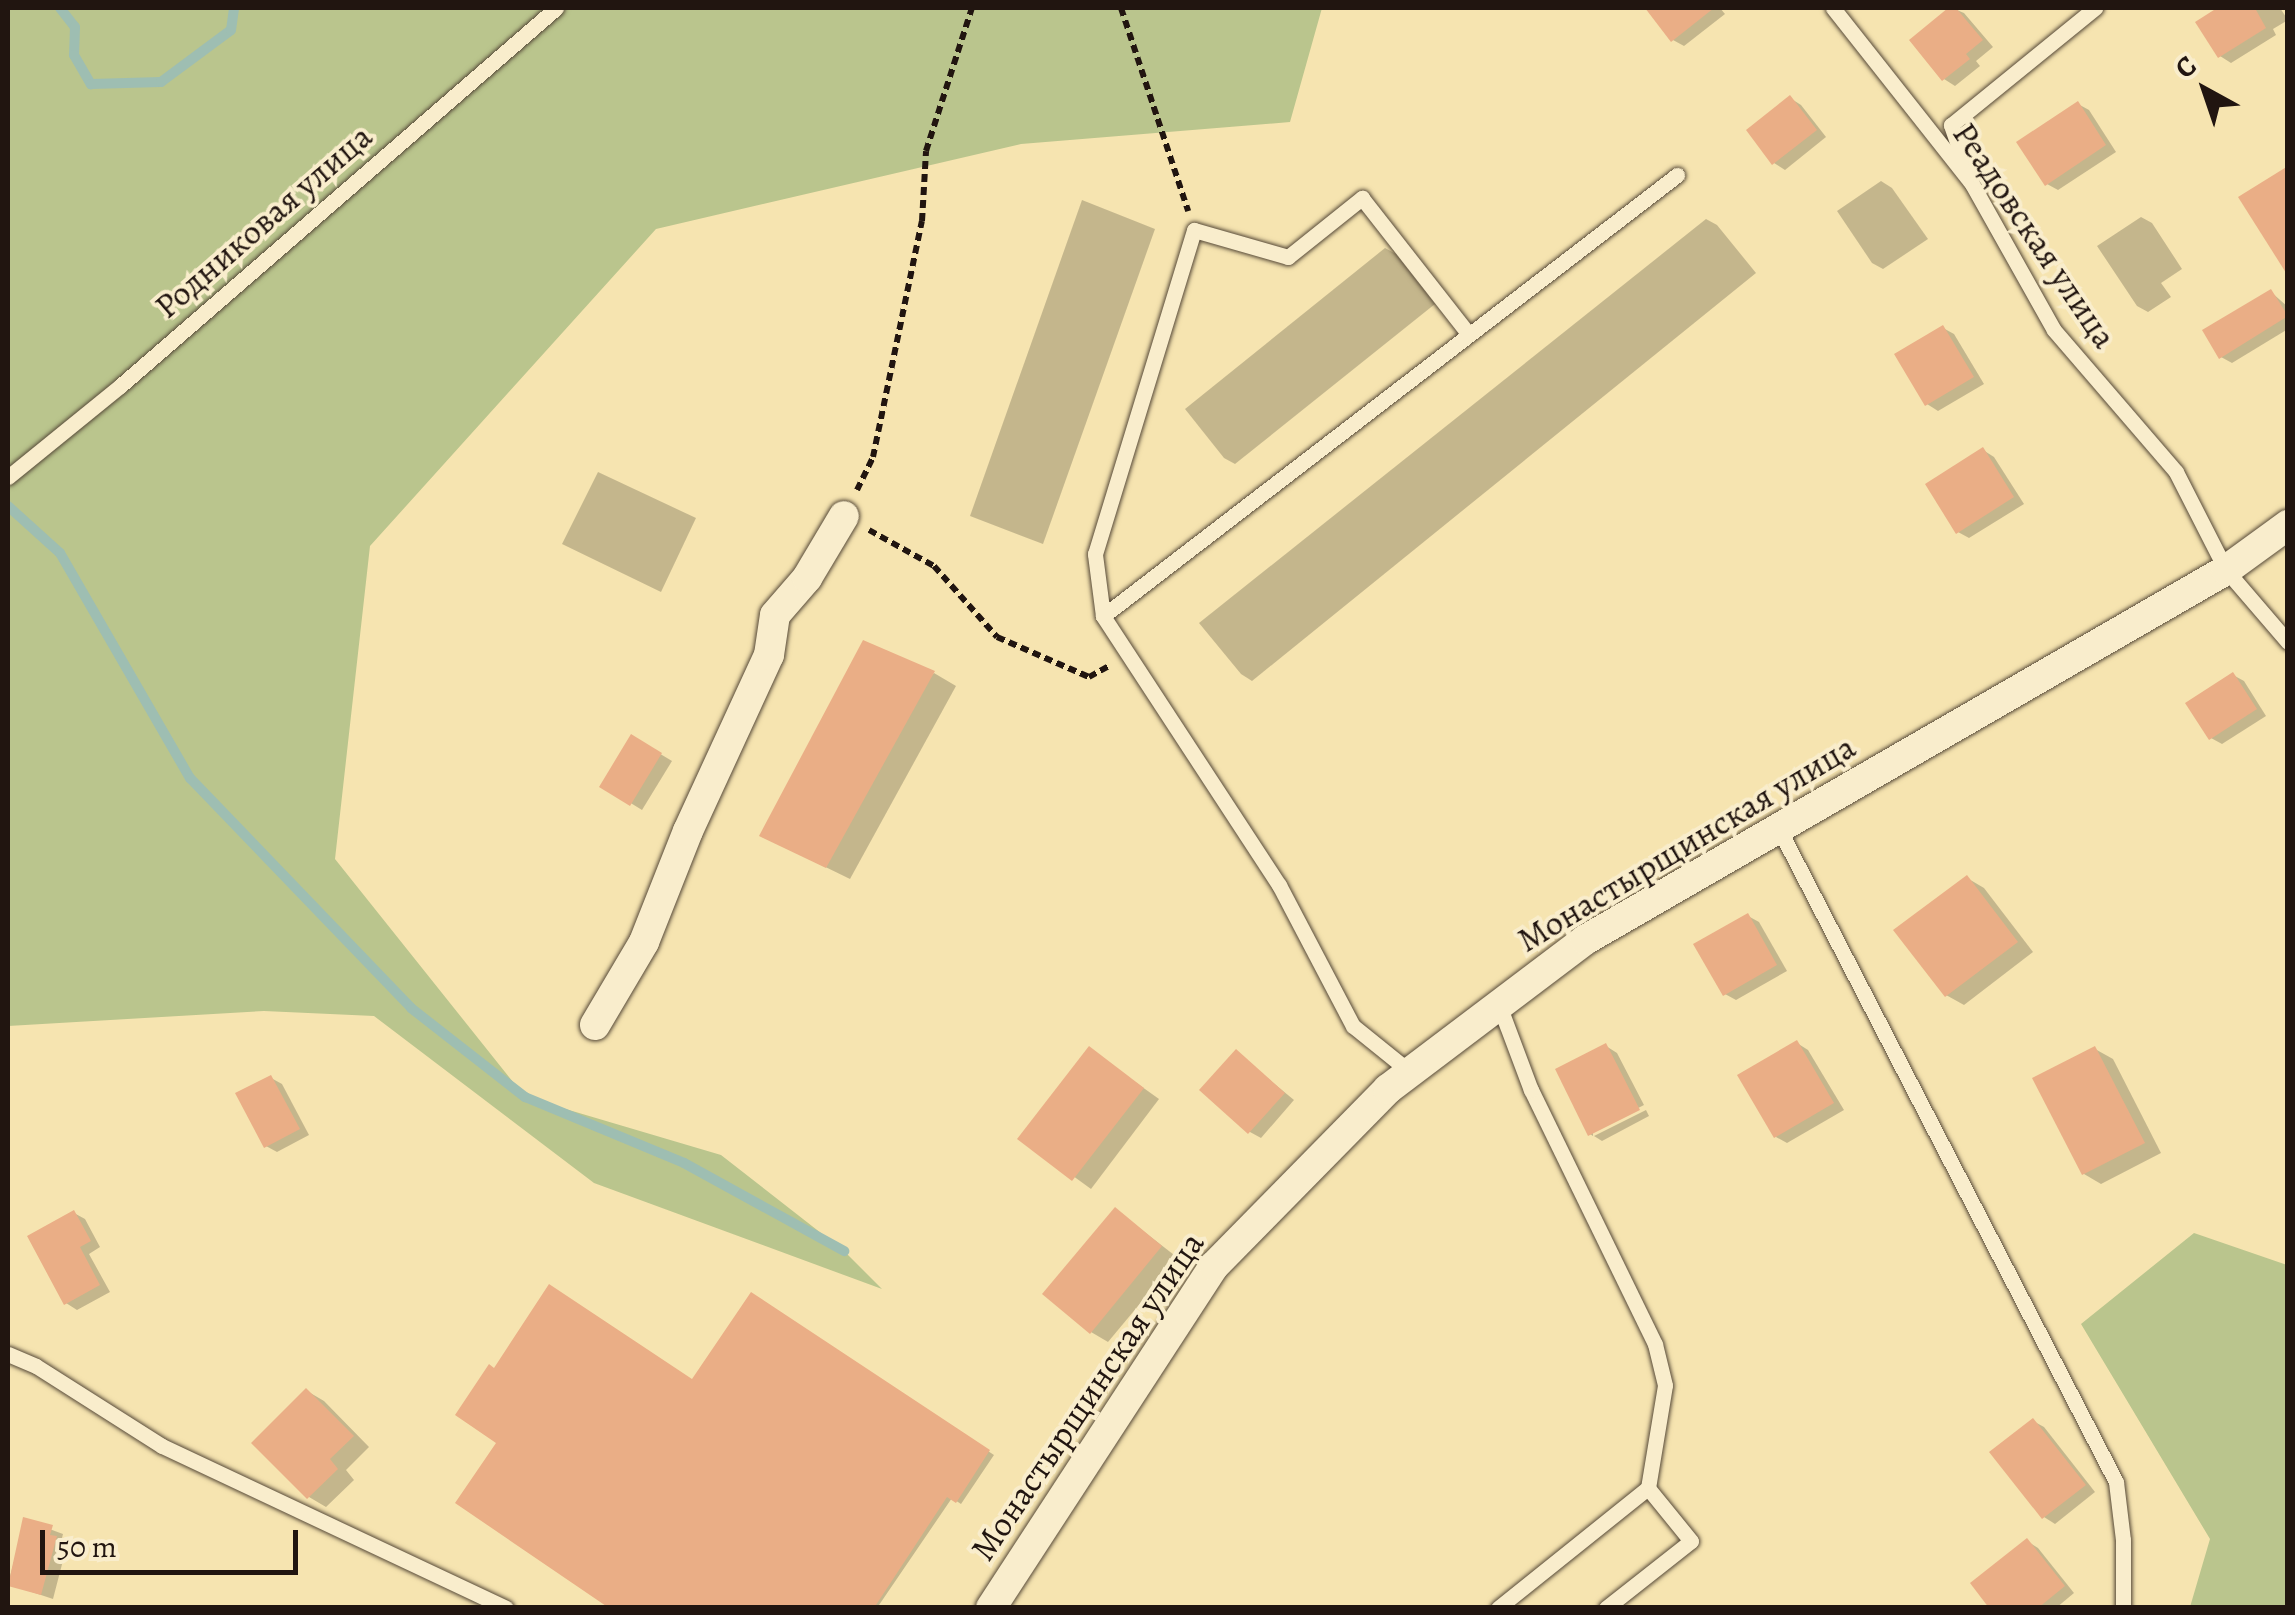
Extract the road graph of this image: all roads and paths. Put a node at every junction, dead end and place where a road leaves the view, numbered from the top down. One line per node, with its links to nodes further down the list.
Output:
1 (556, 8): 10 (lane, Родниковая улица)
2 (972, 8): 11 (path)
3 (1121, 8): 8 (path)
4 (1833, 8): 7 (lane, Реадовская улица)
5 (2095, 8): 7 (lane)
6 (1677, 175): 9 (lane)
7 (1972, 184): 13 (lane, Реадовская улица)
8 (1194, 230): 9 (lane); 14 (lane)
9 (1468, 333): 14 (lane)
10 (8, 477)
11 (844, 516): 16 (path); 19 (street)
12 (2288, 526): 13 (street, Монастырщинская улица)
13 (2226, 570): 15 (lane, Реадовская улица); 17 (street, Монастырщинская улица)
14 (1103, 616): 16 (lane)
15 (2288, 642)
16 (1127, 657): 20 (lane)
17 (1778, 828): 18 (street, Монастырщинская улица); 27 (lane)
18 (1499, 1005): 20 (street, Монастырщинская улица); 22 (lane)
19 (595, 1025)
20 (1410, 1072): 24 (street, Монастырщинская улица)
21 (8, 1354): 23 (lane)
22 (1648, 1488): 25 (lane); 26 (lane)
23 (506, 1608)
24 (991, 1608)
25 (1498, 1608)
26 (1606, 1608)
27 (2123, 1608)

